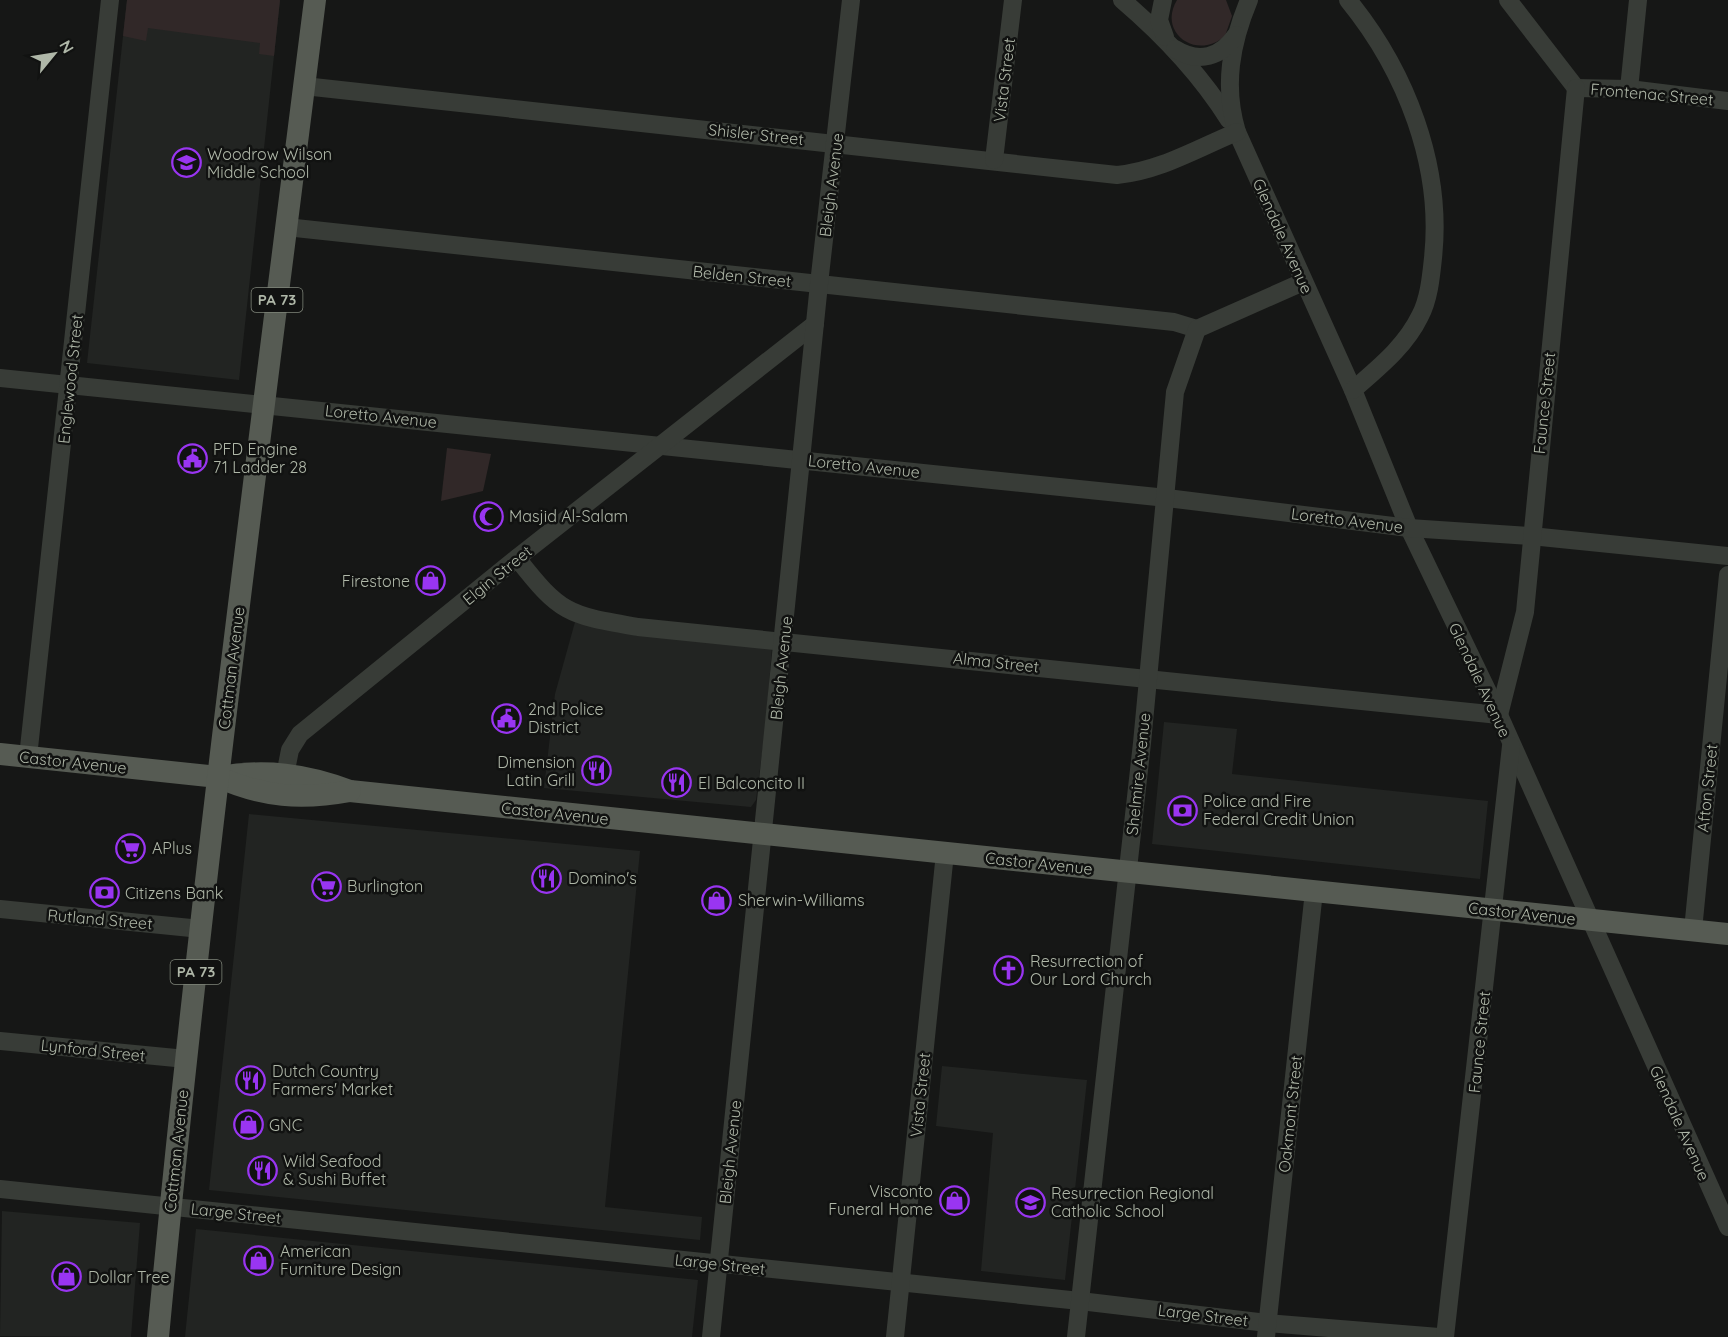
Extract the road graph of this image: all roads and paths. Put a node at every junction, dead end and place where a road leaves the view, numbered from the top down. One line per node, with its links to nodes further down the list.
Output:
1 (110, 0): 28 (street, Englewood Street)
2 (315, 0): 15 (main road, Cottman Avenue / PA 73)
3 (832, 0): 4 (street)
4 (851, 0): 20 (street, Bleigh Avenue)
5 (1013, 0): 21 (street, Vista Street)
6 (1122, 0): 14 (street, Glendale Avenue)
7 (1163, 0): 14 (street)
8 (1235, 0): 13 (street, Glendale Avenue)
9 (1249, 0): 13 (street)
10 (1347, 0): 29 (street)
11 (1509, 0): 16 (street)
12 (1638, 0): 17 (street)
13 (1238, 28): 14 (street); 19 (street, Glendale Avenue)
14 (1169, 43): 19 (street, Glendale Avenue)
15 (304, 86): 20 (street, Shisler Street); 22 (main road, Cottman Avenue / PA 73)
16 (1576, 88): 17 (street, Frontenac Street); 35 (street, Faunce Street)
17 (1629, 89): 18 (street, Frontenac Street)
18 (1728, 101)
19 (1237, 132): 21 (street, Shisler Street); 23 (street, Glendale Avenue)
20 (836, 143): 21 (street, Shisler Street); 24 (street, Bleigh Avenue)
21 (994, 160)
22 (286, 227): 24 (street, Belden Street); 30 (main road, Cottman Avenue / PA 73)
23 (1303, 282): 26 (street); 29 (street, Glendale Avenue)
24 (819, 284): 25 (street, Bleigh Avenue); 26 (street, Belden Street)
25 (815, 324): 31 (street, Elgin Street); 32 (street, Bleigh Avenue)
26 (1197, 328): 33 (street, Shelmire Avenue)
27 (0, 378): 28 (street, Loretto Avenue)
28 (70, 385): 30 (street, Loretto Avenue); 44 (street, Englewood Street)
29 (1353, 390): 34 (street, Glendale Avenue)
30 (264, 404): 31 (street, Loretto Avenue); 46 (main road, Cottman Avenue / PA 73)
31 (663, 445): 32 (street, Loretto Avenue); 37 (street, Elgin Street)
32 (802, 459): 33 (street, Loretto Avenue); 39 (street, Bleigh Avenue)
33 (1167, 498): 34 (street, Loretto Avenue); 40 (street, Shelmire Avenue)
34 (1409, 528): 35 (street, Loretto Avenue); 41 (street, Glendale Avenue)
35 (1531, 536): 36 (street, Loretto Avenue); 41 (street, Faunce Street)
36 (1728, 556)
37 (517, 558): 39 (street, Alma Street); 45 (street, Elgin Street)
38 (1728, 575): 56 (street, Afton Street)
39 (783, 641): 40 (street, Alma Street); 48 (street, Bleigh Avenue)
40 (1148, 678): 41 (street, Alma Street); 50 (street, Shelmire Avenue)
41 (1499, 715): 42 (street, Glendale Avenue)
42 (1511, 746): 53 (street, Faunce Street); 54 (street, Glendale Avenue)
43 (0, 754): 44 (main road, Castor Avenue)
44 (28, 757): 46 (main road, Castor Avenue)
45 (285, 775): 46 (main road, Castor Avenue); 47 (main road, Castor Avenue)
46 (218, 777): 47 (main road, Castor Avenue); 55 (main road, Cottman Avenue / PA 73)
47 (350, 791): 48 (main road, Castor Avenue)
48 (764, 834): 49 (main road, Castor Avenue); 63 (street, Bleigh Avenue)
49 (945, 853): 50 (main road, Castor Avenue); 64 (street, Vista Street)
50 (1127, 872): 51 (main road, Castor Avenue); 65 (street, Shelmire Avenue)
51 (1314, 891): 53 (main road, Castor Avenue); 66 (street, Oakmont Street)
52 (0, 909): 55 (street, Rutland Street)
53 (1494, 910): 54 (main road, Castor Avenue); 72 (street, Faunce Street)
54 (1589, 921): 56 (main road, Castor Avenue); 62 (street, Glendale Avenue)
55 (201, 929): 59 (main road, Cottman Avenue / PA 73)
56 (1693, 930): 57 (main road, Castor Avenue)
57 (1728, 934)
58 (0, 1041): 59 (street, Lynford Street)
59 (186, 1059): 61 (main road, Cottman Avenue / PA 73)
60 (0, 1189): 61 (street, Large Street)
61 (171, 1206): 63 (street, Large Street); 67 (main road, Cottman Avenue / PA 73)
62 (1728, 1227)
63 (719, 1264): 64 (street, Large Street); 68 (street, Bleigh Avenue)
64 (900, 1284): 65 (street, Large Street); 69 (street, Vista Street)
65 (1080, 1301): 66 (street, Large Street); 70 (street, Shelmire Avenue)
66 (1267, 1330): 71 (street, Large Street)
67 (158, 1337)
68 (711, 1337)
69 (895, 1337)
70 (1076, 1337)
71 (1439, 1337)
72 (1445, 1337)

